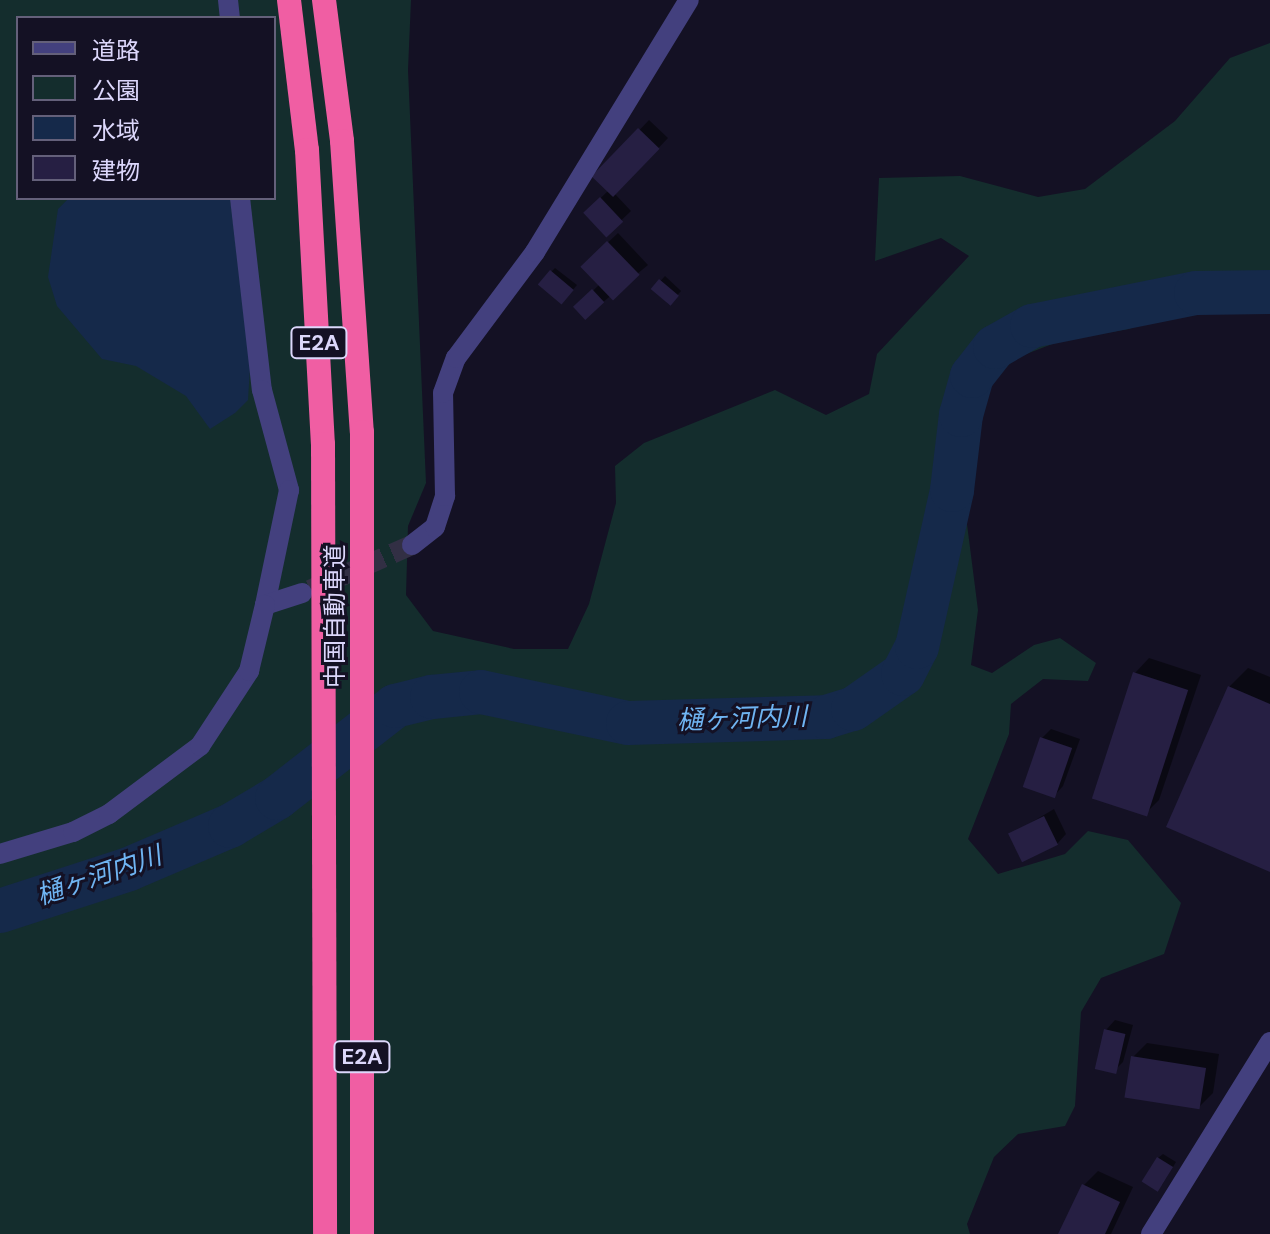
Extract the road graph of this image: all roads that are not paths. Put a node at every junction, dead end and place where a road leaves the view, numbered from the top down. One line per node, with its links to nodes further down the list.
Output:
1 (289, 0): 10 (highway, 中国自動車道 / E2A)
2 (324, 0): 11 (highway, 中国自動車道 / E2A)
3 (689, 0): 5 (street)
4 (240, 200): 7 (street)
5 (412, 545)
6 (302, 593): 7 (street)
7 (265, 605): 8 (street)
8 (0, 854)
9 (1270, 1042): 12 (street)
10 (325, 1234)
11 (362, 1234)
12 (1151, 1234)

